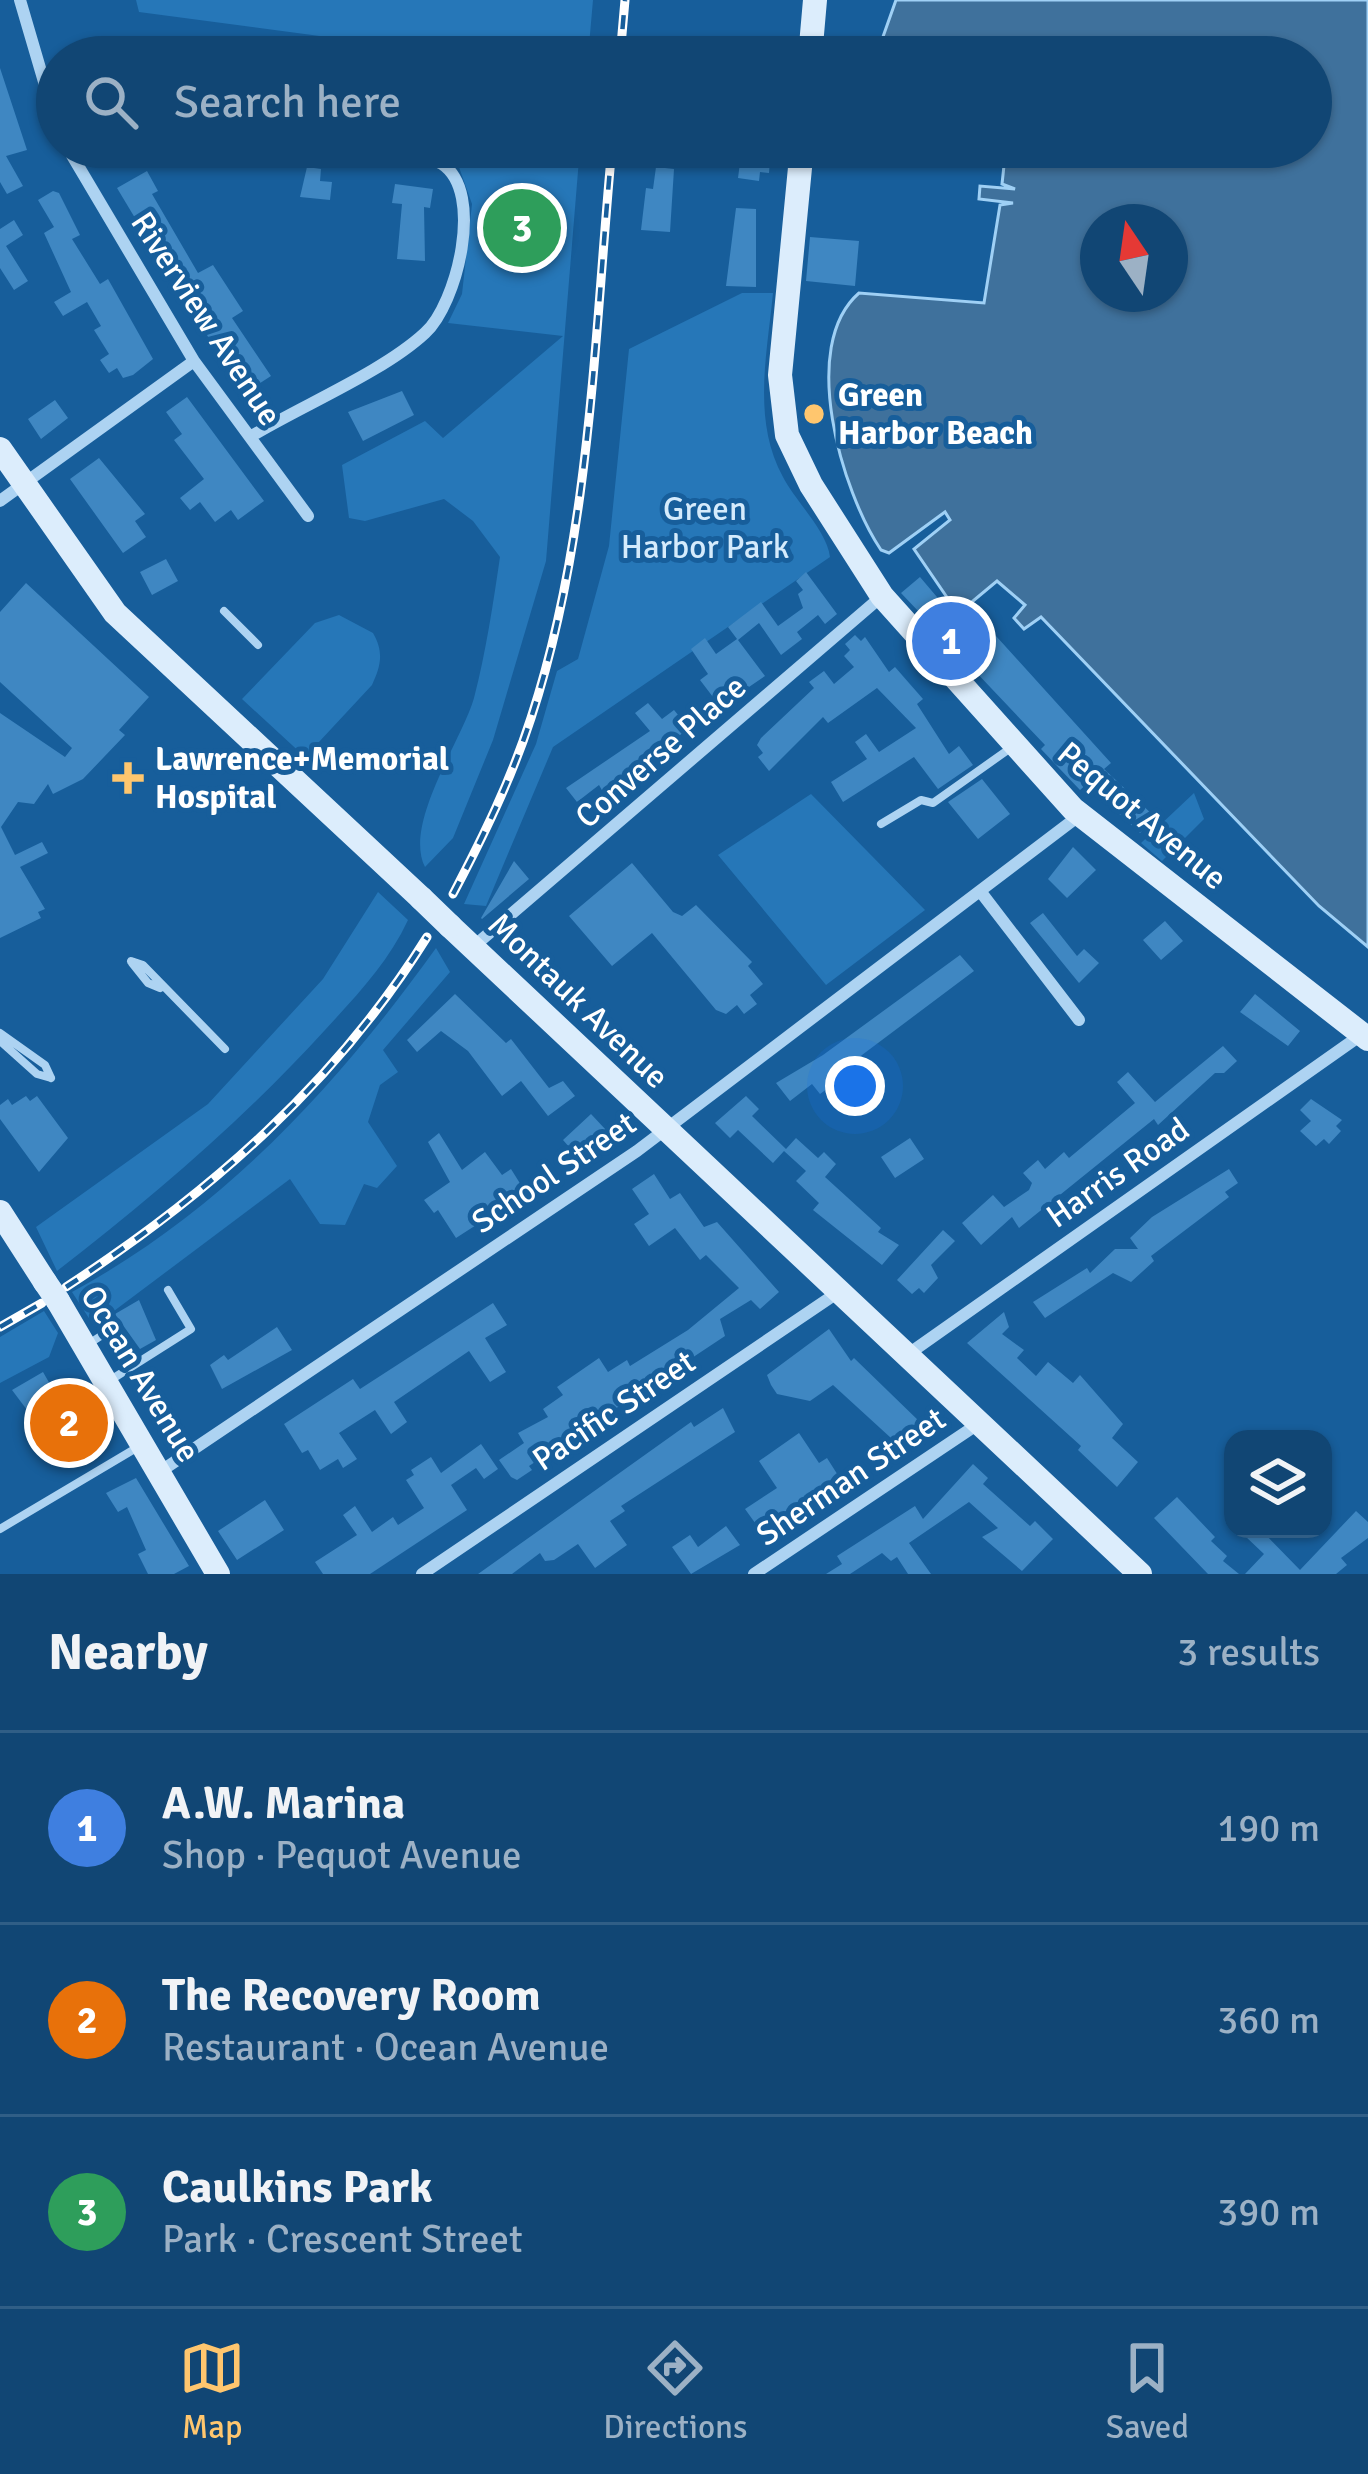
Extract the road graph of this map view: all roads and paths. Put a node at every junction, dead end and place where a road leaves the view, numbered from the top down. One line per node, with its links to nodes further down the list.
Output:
1 (20, 0): 4 (street)
2 (815, 0): 3 (street)
3 (812, 36)
4 (36, 53)
5 (79, 168): 8 (street, Riverview Avenue)
6 (442, 168): 9 (street)
7 (800, 168): 14 (street, Pequot Avenue)
8 (194, 361): 9 (street, Riverview Avenue); 11 (street)
9 (250, 437): 13 (street, Riverview Avenue)
10 (0, 449): 11 (street, Montauk Avenue)
11 (23, 482): 12 (street); 21 (street, Montauk Avenue, bridge)
12 (0, 501)
13 (308, 516)
14 (882, 596): 17 (street, Pequot Avenue); 21 (street, Converse Place)
15 (224, 611): 16 (lane)
16 (258, 645)
17 (1013, 746): 18 (street, Pequot Avenue); 19 (lane)
18 (1080, 815): 20 (street, School Street); 24 (street, Pequot Avenue)
19 (881, 824)
20 (980, 891): 23 (street); 27 (street, School Street)
21 (473, 947): 27 (street, Montauk Avenue)
22 (160, 988): 26 (lane)
23 (1079, 1020)
24 (1365, 1036): 32 (street, Harris Road)
25 (0, 1037): 25 (lane)
26 (225, 1048)
27 (666, 1130): 30 (street, Montauk Avenue); 37 (street, School Street)
28 (0, 1213): 31 (street, Ocean Avenue)
29 (168, 1290): 33 (lane)
30 (837, 1293): 32 (street, Montauk Avenue); 40 (street, Pacific Street)
31 (95, 1340): 33 (lane); 34 (street, Ocean Avenue)
32 (904, 1357): 35 (street, Montauk Avenue)
33 (140, 1362): 34 (lane)
34 (118, 1376): 36 (street, Ocean Avenue)
35 (978, 1424): 41 (street, Sherman Street); 42 (street, Montauk Avenue)
36 (144, 1443): 37 (street, Ocean Avenue); 38 (lane)
37 (160, 1471): 39 (street, Ocean Avenue)
38 (0, 1529)
39 (218, 1574)
40 (422, 1574)
41 (754, 1574)
42 (1140, 1574)

